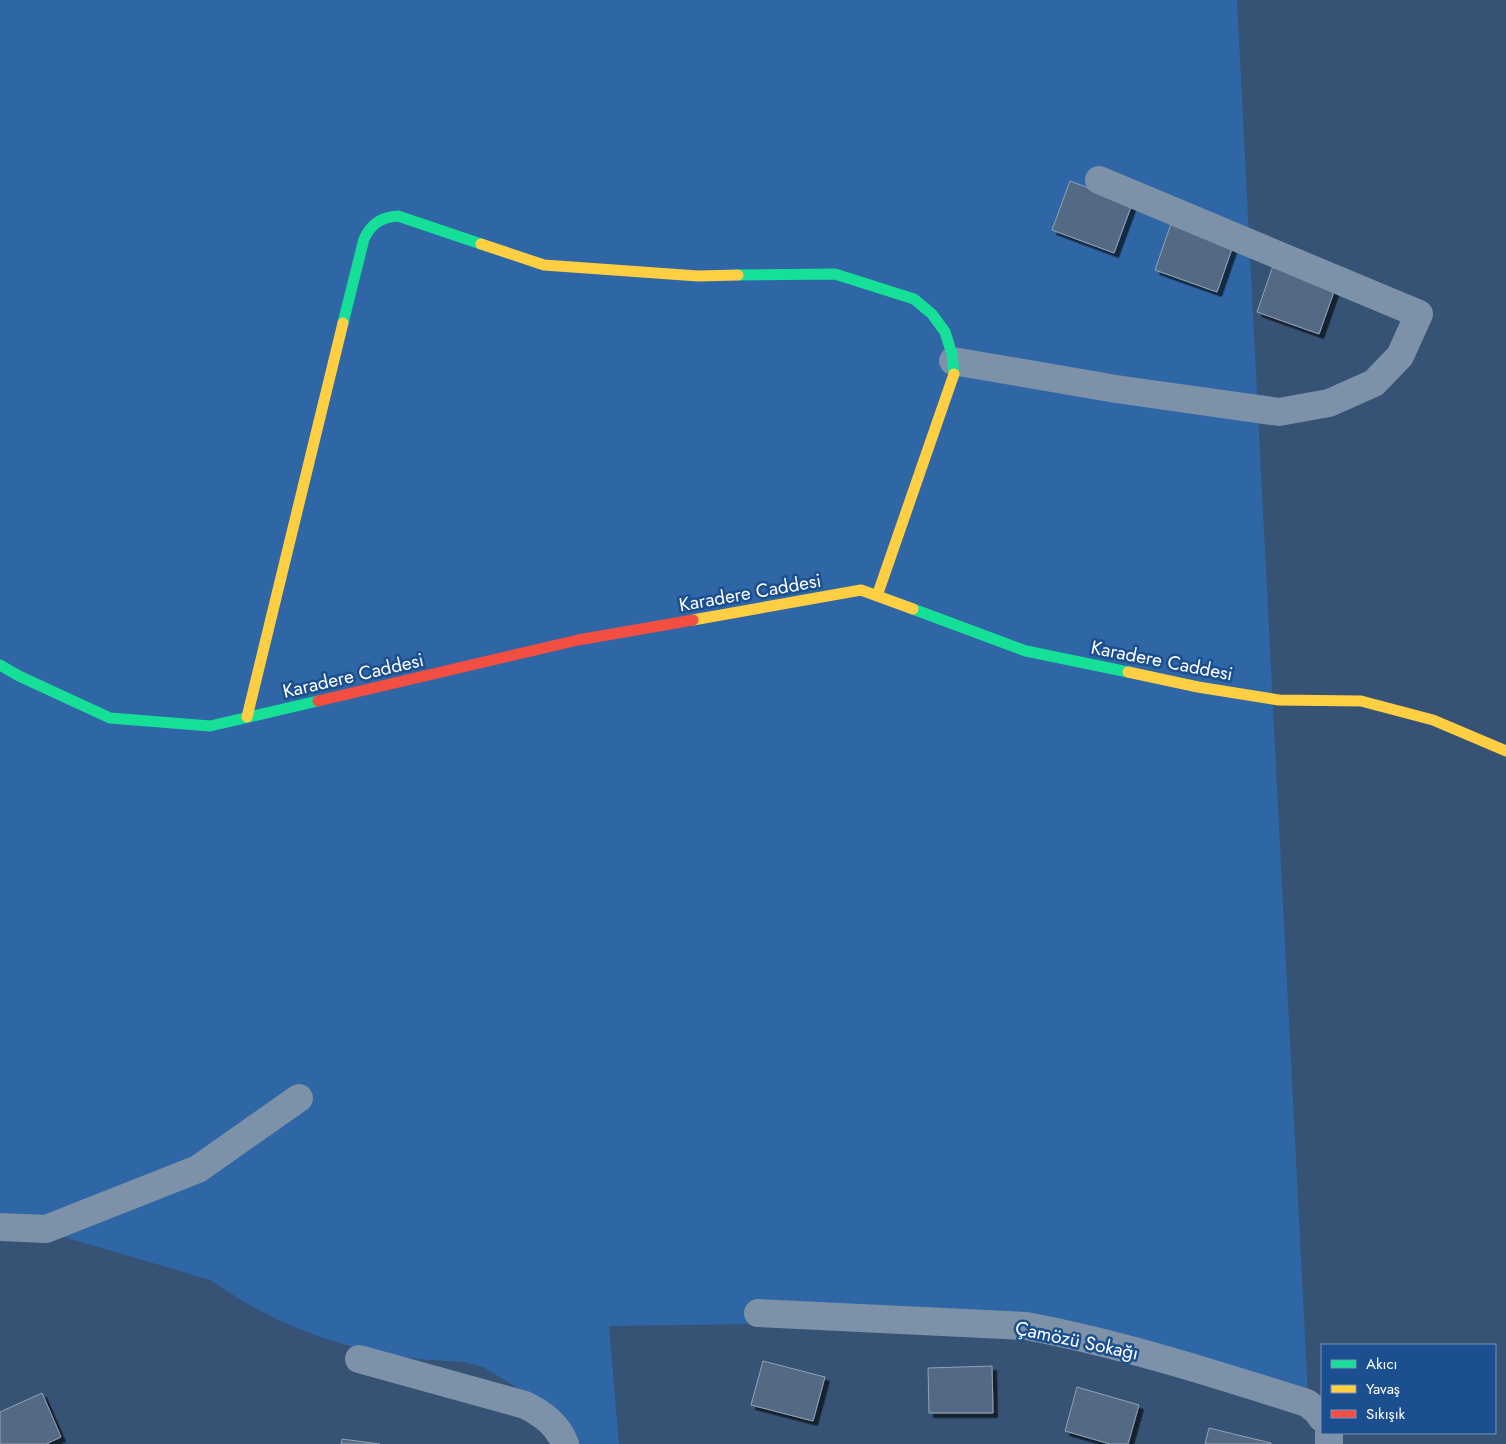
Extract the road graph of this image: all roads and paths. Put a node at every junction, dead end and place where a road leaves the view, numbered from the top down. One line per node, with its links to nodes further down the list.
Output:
1 (1100, 180): 2 (street)
2 (953, 361): 3 (street); 5 (street)
3 (878, 596): 5 (street, Karadere Caddesi); 6 (street, Karadere Caddesi)
4 (0, 665): 5 (street, Karadere Caddesi)
5 (247, 717)
6 (1506, 750)
7 (299, 1098): 8 (street)
8 (0, 1227)
9 (758, 1313): 11 (street, Çamözü Sokağı)
10 (359, 1359): 12 (street)
11 (1321, 1417)
12 (565, 1444)

